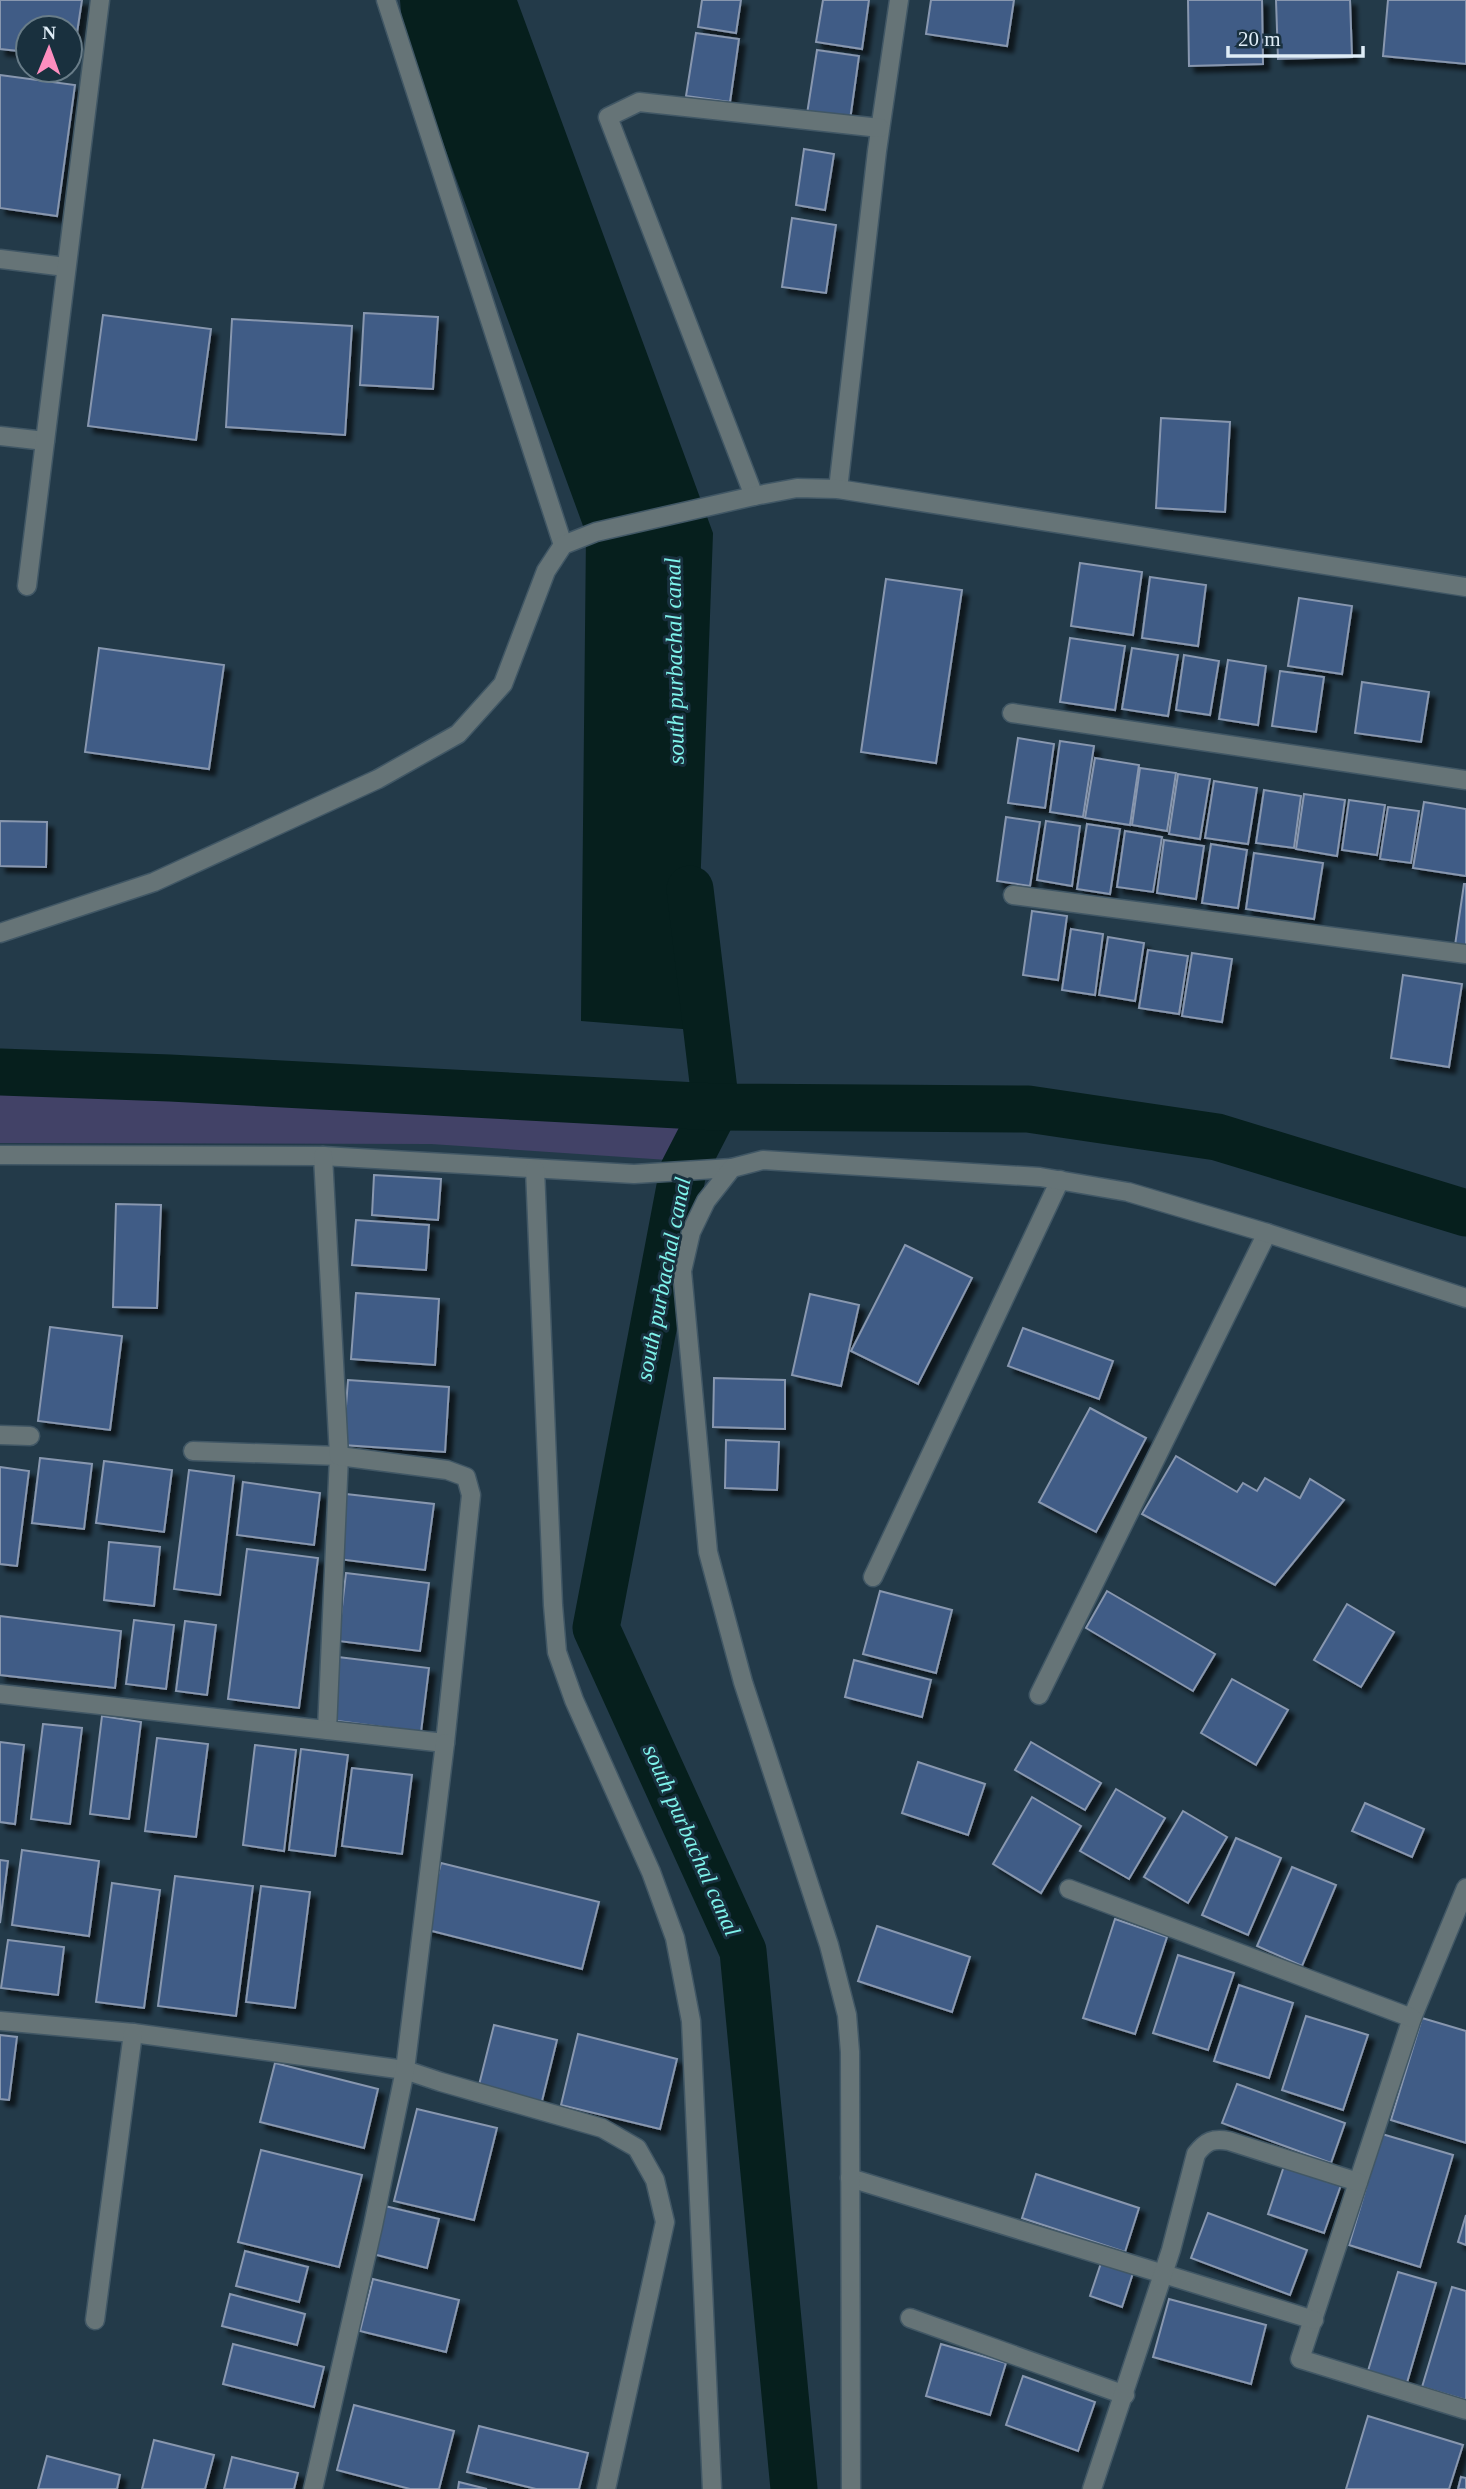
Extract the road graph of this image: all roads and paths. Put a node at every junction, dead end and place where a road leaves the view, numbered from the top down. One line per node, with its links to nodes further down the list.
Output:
1 (100, 0): 6 (street)
2 (386, 0): 11 (street)
3 (898, 0): 4 (street)
4 (880, 128): 9 (street); 10 (street)
5 (0, 259): 6 (street)
6 (66, 267): 8 (street)
7 (0, 436): 8 (street)
8 (45, 441): 12 (street)
9 (838, 489): 10 (street); 13 (street)
10 (754, 496): 11 (street)
11 (563, 545): 17 (street)
12 (27, 586)
13 (1466, 587)
14 (1012, 713): 15 (street)
15 (1466, 780)
16 (1013, 895): 18 (street)
17 (0, 933)
18 (1466, 954)
19 (0, 1154): 20 (street)
20 (323, 1156): 22 (street); 29 (street)
21 (732, 1168): 22 (street); 23 (street); 41 (street)
22 (535, 1169): 51 (street)
23 (1060, 1180): 24 (street); 30 (street)
24 (1267, 1233): 25 (street); 32 (street)
25 (1466, 1298)
26 (0, 1435): 27 (street)
27 (30, 1436)
28 (193, 1451): 29 (street)
29 (339, 1456): 33 (street); 34 (street)
30 (873, 1577)
31 (0, 1694): 33 (street)
32 (1039, 1695)
33 (327, 1730): 34 (street)
34 (445, 1743): 40 (street)
35 (1466, 1888): 37 (street)
36 (1069, 1889): 37 (street)
37 (1412, 2018): 42 (street)
38 (0, 2021): 39 (street)
39 (133, 2033): 40 (street); 45 (street)
40 (405, 2070): 49 (street); 50 (street)
41 (850, 2178): 43 (street); 52 (street)
42 (1358, 2182): 43 (street); 46 (street)
43 (1164, 2273): 46 (street); 47 (street)
44 (910, 2318): 47 (street)
45 (95, 2320)
46 (1314, 2320): 48 (street)
47 (1125, 2395): 53 (street)
48 (1466, 2410)
49 (313, 2489)
50 (606, 2489)
51 (712, 2489)
52 (851, 2489)
53 (1092, 2489)

